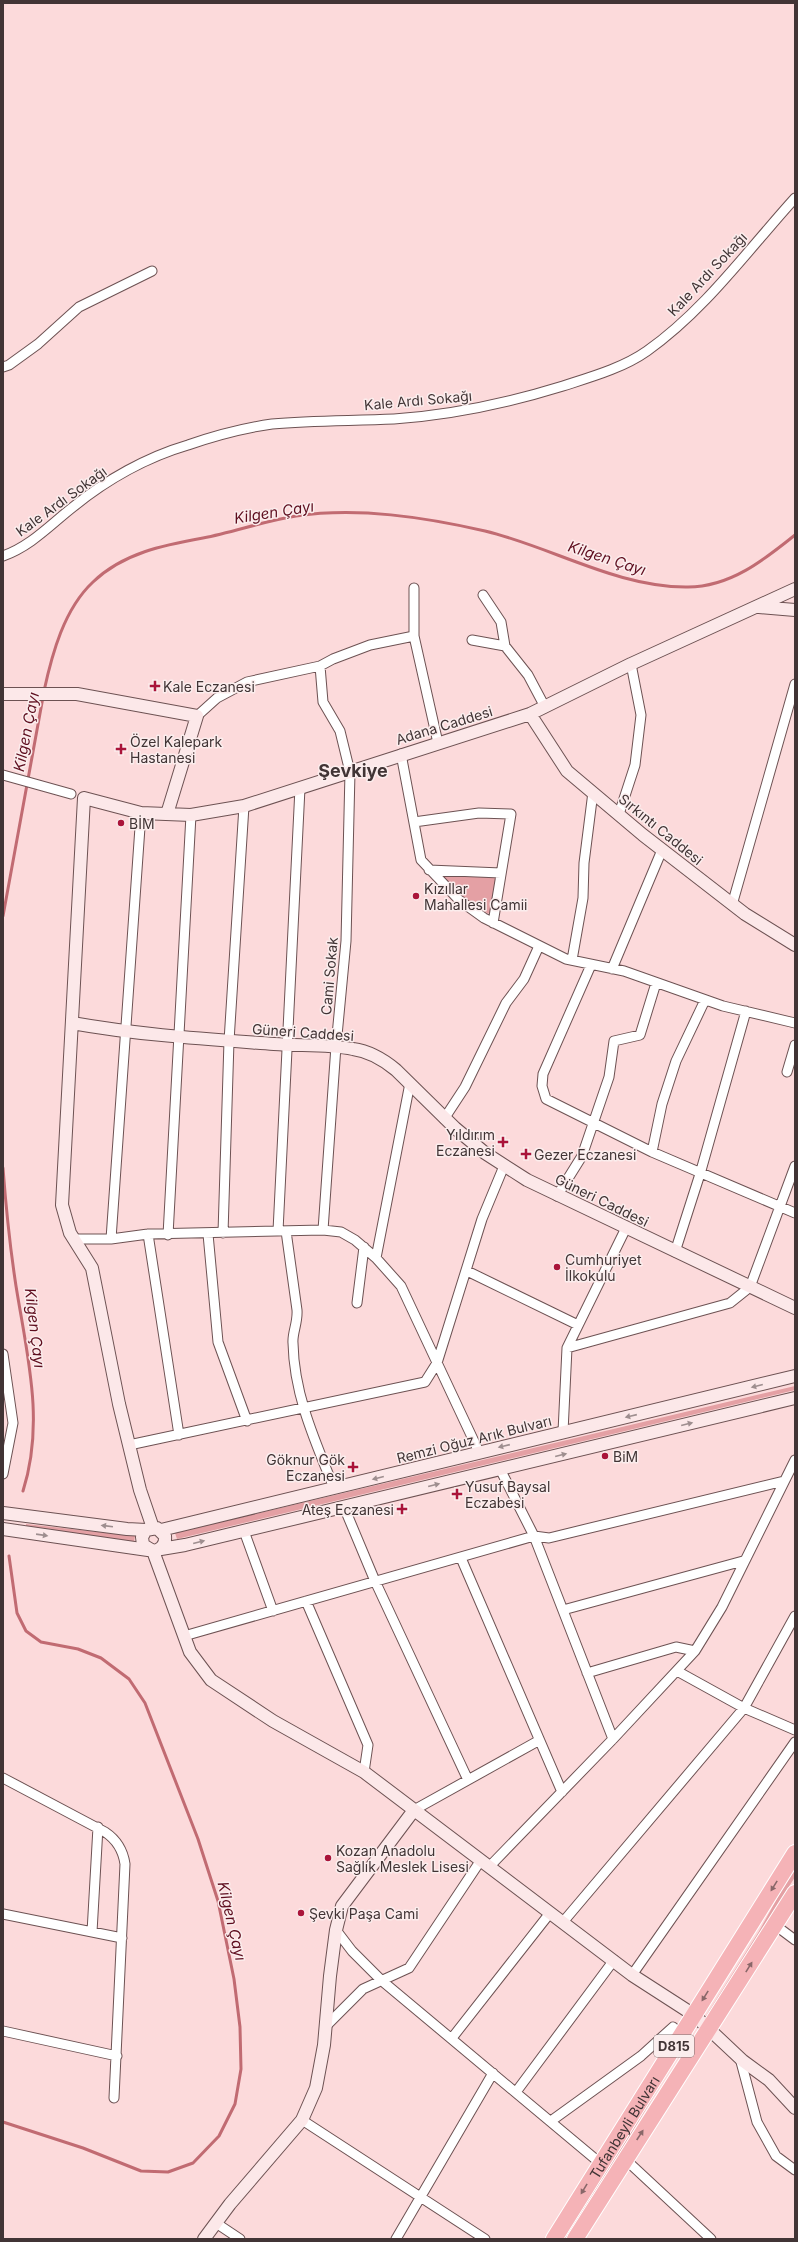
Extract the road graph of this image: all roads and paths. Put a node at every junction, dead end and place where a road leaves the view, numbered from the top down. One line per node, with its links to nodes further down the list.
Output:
1 (795, 198): 4 (street, Kale Ardı Sokağı)
2 (152, 271): 3 (street)
3 (3, 367)
4 (3, 556)
5 (795, 581): 11 (street)
6 (414, 588): 12 (street)
7 (795, 589): 9 (street, Adana Caddesi)
8 (483, 595): 14 (street)
9 (758, 607): 10 (street); 11 (street, Adana Caddesi)
10 (795, 610)
11 (709, 629): 15 (street, Adana Caddesi)
12 (414, 636): 16 (street); 22 (street)
13 (472, 640): 14 (street)
14 (505, 646): 19 (street)
15 (631, 664): 19 (street, Adana Caddesi); 32 (street)
16 (320, 666): 21 (street); 24 (street, Cami Sokak)
17 (795, 684): 38 (street)
18 (4, 694): 21 (street)
19 (545, 707): 20 (street, Adana Caddesi)
20 (530, 714): 22 (street, Adana Caddesi); 27 (street, Sırkıntı Caddesi)
21 (197, 716): 31 (street)
22 (438, 743): 23 (street, Adana Caddesi)
23 (401, 754): 24 (street, Adana Caddesi); 34 (street)
24 (350, 772): 26 (street, Adana Caddesi); 55 (street, Cami Sokak)
25 (3, 775): 28 (street)
26 (300, 788): 29 (street, Adana Caddesi); 53 (street)
27 (592, 792): 32 (street, Sırkıntı Caddesi); 42 (street)
28 (71, 794)
29 (244, 806): 33 (street, Adana Caddesi); 52 (street)
30 (141, 813): 31 (street, Adana Caddesi); 48 (street, Adana Caddesi); 50 (street)
31 (167, 814): 33 (street, Adana Caddesi)
32 (619, 814): 35 (street, Sırkıntı Caddesi)
33 (191, 815): 51 (street)
34 (414, 822): 36 (street); 37 (street)
35 (662, 850): 38 (street, Sırkıntı Caddesi); 44 (street)
36 (429, 870): 37 (street); 39 (street)
37 (501, 873): 39 (street)
38 (732, 905): 40 (street, Sırkıntı Caddesi)
39 (493, 923): 41 (street)
40 (795, 945)
41 (539, 946): 42 (street); 58 (street)
42 (572, 960): 43 (street)
43 (591, 965): 44 (street); 59 (street)
44 (612, 969): 45 (street)
45 (656, 983): 46 (street); 59 (street)
46 (704, 1000): 47 (street); 60 (street)
47 (746, 1011): 49 (street); 63 (street)
48 (72, 1023): 50 (street, Güneri Caddesi); 74 (street)
49 (795, 1023)
50 (124, 1032): 51 (street, Güneri Caddesi); 75 (street)
51 (178, 1037): 52 (street, Güneri Caddesi); 73 (street)
52 (229, 1041): 53 (street, Güneri Caddesi); 70 (street)
53 (286, 1045): 55 (street, Güneri Caddesi); 69 (street)
54 (795, 1045): 56 (street)
55 (336, 1046): 57 (street, Güneri Caddesi); 68 (street, Cami Sokak)
56 (787, 1072)
57 (410, 1083): 58 (street, Güneri Caddesi); 78 (street)
58 (444, 1119): 61 (street, Güneri Caddesi)
59 (592, 1122): 60 (street); 64 (street)
60 (652, 1152): 63 (street)
61 (504, 1166): 64 (street, Güneri Caddesi); 79 (street)
62 (795, 1166): 65 (street)
63 (700, 1174): 65 (street); 77 (street)
64 (557, 1196): 67 (street, Güneri Caddesi)
65 (780, 1207): 66 (street); 80 (street)
66 (795, 1213)
67 (626, 1228): 77 (street, Güneri Caddesi); 83 (street)
68 (322, 1230): 69 (street); 76 (street)
69 (282, 1231): 70 (street); 89 (street)
70 (223, 1233): 72 (street)
71 (148, 1234): 73 (street); 75 (street); 92 (street)
72 (208, 1234): 73 (street); 90 (street)
73 (168, 1235)
74 (74, 1239): 75 (street); 93 (street)
75 (111, 1239)
76 (364, 1247): 78 (street); 81 (street)
77 (675, 1252): 80 (street, Güneri Caddesi)
78 (376, 1258): 86 (street)
79 (467, 1271): 83 (street); 86 (street)
80 (750, 1286): 82 (street, Güneri Caddesi); 84 (street)
81 (357, 1303)
82 (795, 1308)
83 (578, 1325): 84 (street)
84 (567, 1348): 91 (street)
85 (3, 1354): 97 (street)
86 (437, 1362): 89 (street); 94 (street)
87 (795, 1376): 91 (street, Remzi Oğuz Arık Bulvarı, one-way to 91)
88 (795, 1398): 96 (street, one-way to 88)
89 (302, 1409): 90 (street); 99 (street)
90 (247, 1421): 92 (street)
91 (563, 1432): 94 (street, Remzi Oğuz Arık Bulvarı, one-way to 94)
92 (179, 1435): 93 (street)
93 (129, 1445): 103 (street)
94 (479, 1452): 99 (street, Remzi Oğuz Arık Bulvarı, one-way to 99)
95 (795, 1460): 98 (street)
96 (500, 1470): 100 (street, one-way to 96); 105 (street)
97 (3, 1474)
98 (784, 1481): 105 (street); 108 (street)
99 (334, 1488): 103 (street, Remzi Oğuz Arık Bulvarı)
100 (344, 1507): 104 (street); 109 (street)
101 (3, 1513): 103 (street, Remzi Oğuz Arık Bulvarı, one-way to 101)
102 (3, 1529): 106 (street, one-way to 106)
103 (154, 1529): 106 (street); 106 (street)
104 (244, 1531): 106 (street, one-way to 104); 112 (street)
105 (534, 1536): 107 (street); 111 (street)
106 (154, 1550): 114 (street)
107 (461, 1558): 109 (street); 121 (street)
108 (743, 1561): 111 (street); 115 (street)
109 (375, 1582): 110 (street); 125 (street)
110 (306, 1601): 112 (street); 123 (street)
111 (563, 1610): 117 (street)
112 (273, 1611): 114 (street)
113 (795, 1616): 118 (street)
114 (184, 1636): 123 (street)
115 (695, 1651): 116 (street); 117 (street)
116 (677, 1670): 118 (street); 120 (street)
117 (587, 1673): 120 (street)
118 (744, 1708): 119 (street); 134 (street)
119 (795, 1730)
120 (613, 1739): 126 (street)
121 (538, 1741): 125 (street); 126 (street)
122 (795, 1742): 141 (street)
123 (364, 1772): 127 (street)
124 (3, 1778): 128 (street)
125 (468, 1780): 127 (street)
126 (562, 1792): 130 (street)
127 (414, 1810): 130 (street); 136 (street)
128 (98, 1828): 137 (street); 138 (street)
129 (795, 1853): 143 (highway, Tufanbeyli Bulvarı / D815, one-way to 143)
130 (485, 1863): 132 (street); 142 (street)
131 (795, 1893): 135 (highway, Tufanbeyli Bulvarı / D815)
132 (550, 1913): 134 (street); 148 (street)
133 (3, 1914): 137 (street)
134 (563, 1922): 140 (street)
135 (774, 1925): 139 (street); 145 (highway, Tufanbeyli Bulvarı / D815, one-way to 135)
136 (336, 1930): 142 (street); 144 (street)
137 (92, 1932): 138 (street)
138 (122, 1938): 149 (street)
139 (795, 1940)
140 (614, 1960): 141 (street); 152 (street)
141 (632, 1975): 143 (street)
142 (381, 1980): 144 (street); 148 (street)
143 (694, 2015): 145 (street); 147 (highway, Tufanbeyli Bulvarı / D815)
144 (326, 2026): 155 (street)
145 (709, 2029): 150 (street); 157 (highway, Tufanbeyli Bulvarı / D815, one-way to 145)
146 (3, 2031): 149 (street)
147 (681, 2035): 156 (street); 158 (highway, Tufanbeyli Bulvarı / D815)
148 (452, 2038): 151 (street)
149 (117, 2056): 153 (street)
150 (740, 2058): 154 (street); 159 (street)
151 (493, 2073): 152 (street); 160 (street)
152 (516, 2092): 156 (street)
153 (114, 2098)
154 (795, 2108)
155 (302, 2120): 160 (street); 161 (street)
156 (551, 2121): 158 (street)
157 (625, 2159): 162 (highway, Tufanbeyli Bulvarı / D815); 168 (street)
158 (600, 2163): 167 (highway, Tufanbeyli Bulvarı / D815, one-way to 167)
159 (795, 2170)
160 (421, 2197): 165 (street); 166 (street)
161 (216, 2223): 163 (street); 164 (street)
162 (577, 2238)
163 (204, 2239)
164 (240, 2239)
165 (396, 2239)
166 (485, 2239)
167 (554, 2239)
168 (710, 2239)

